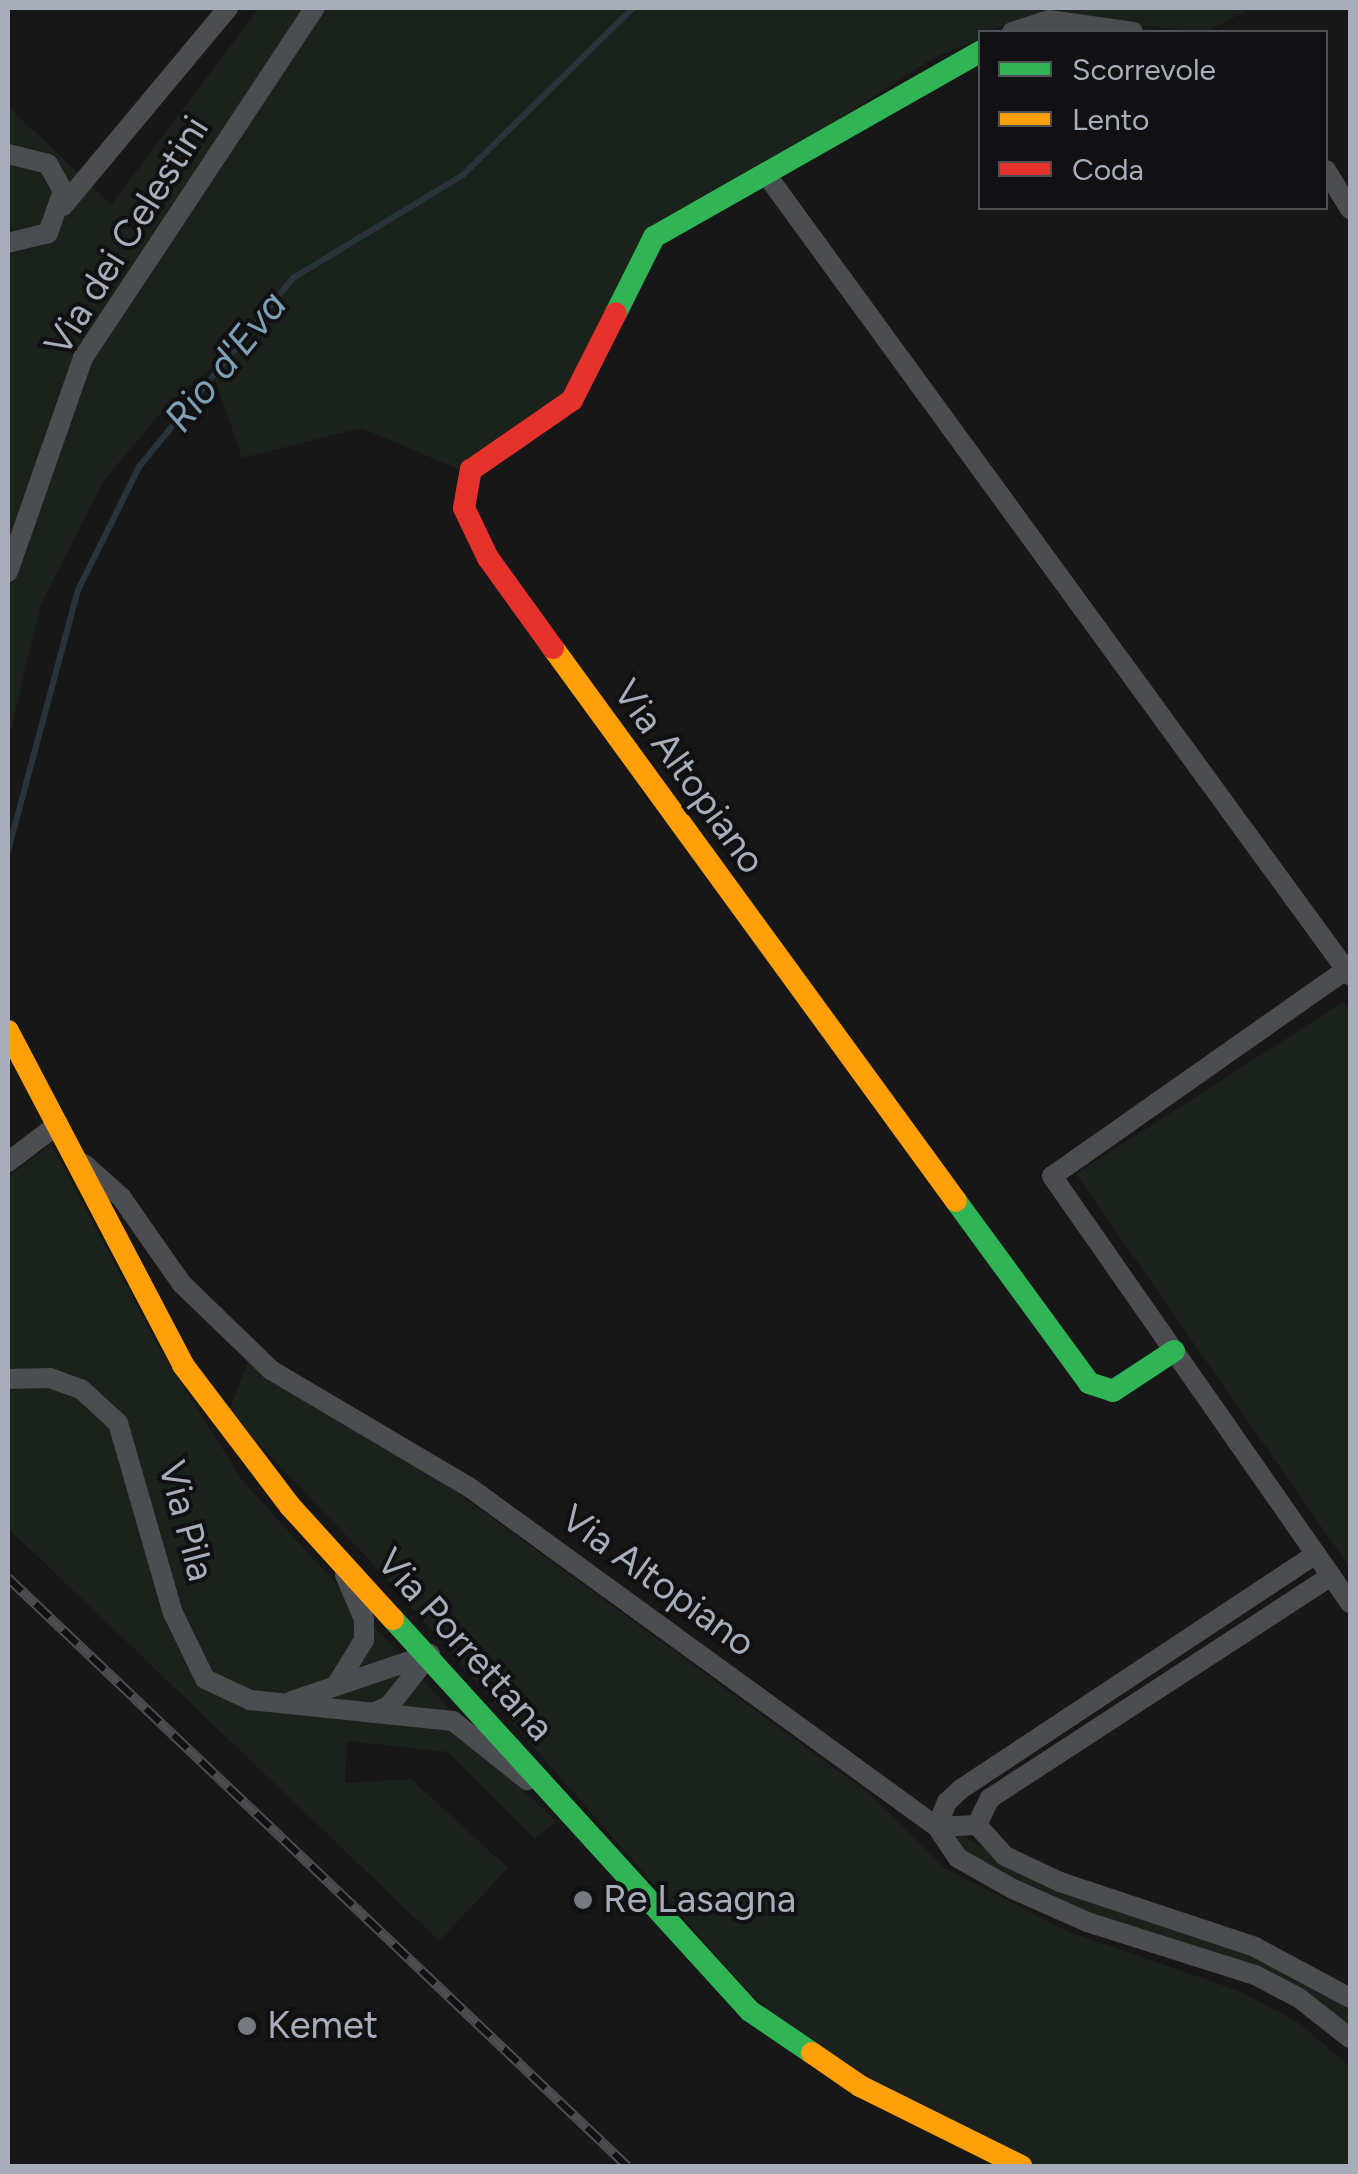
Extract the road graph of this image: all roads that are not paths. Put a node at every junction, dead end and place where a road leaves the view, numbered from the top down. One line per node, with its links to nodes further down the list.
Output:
1 (228, 8): 8 (street)
2 (315, 8): 14 (street, Via dei Celestini)
3 (1018, 30): 4 (street)
4 (1119, 30)
5 (978, 52): 10 (street, Via Altopiano)
6 (8, 154): 7 (street)
7 (48, 164): 8 (street); 11 (street)
8 (94, 171): 11 (street)
9 (1328, 173): 12 (street)
10 (768, 177): 15 (street); 20 (street, Via Altopiano)
11 (63, 206): 13 (street)
12 (1350, 209)
13 (8, 243)
14 (8, 572)
15 (1349, 972): 20 (street)
16 (8, 1031): 17 (street, Via Porrettana)
17 (58, 1124): 18 (street, Via Porrettana); 19 (street)
18 (76, 1156): 22 (street, Via Porrettana); 32 (street, Via Altopiano)
19 (8, 1162)
20 (1174, 1351): 23 (street)
21 (8, 1378): 28 (street, Via Pila)
22 (333, 1551): 26 (street, Via Porrettana); 27 (street)
23 (1316, 1554): 24 (street); 32 (street)
24 (1331, 1576): 25 (street); 31 (street)
25 (1350, 1604)
26 (430, 1654): 27 (street); 29 (street); 30 (street, Via Porrettana)
27 (334, 1686): 28 (street)
28 (280, 1704): 29 (street, Via Pila)
29 (370, 1714): 30 (street, Via Pila)
30 (554, 1796): 35 (street, Via Porrettana)
31 (978, 1824): 32 (street); 33 (street)
32 (938, 1827): 34 (street, Via Altopiano)
33 (1350, 1998)
34 (1350, 2038)
35 (1020, 2166)

